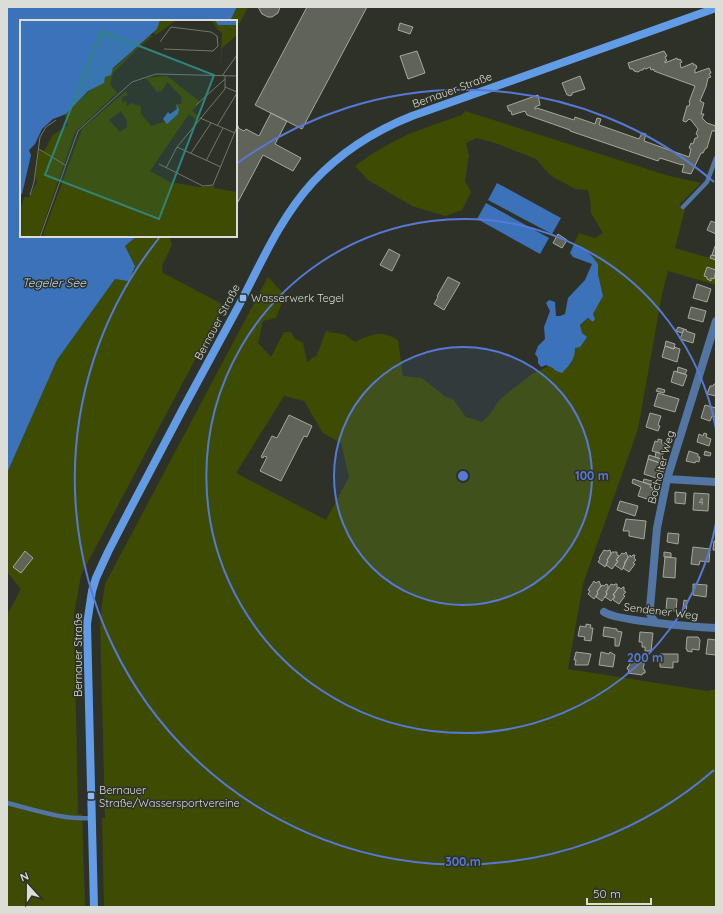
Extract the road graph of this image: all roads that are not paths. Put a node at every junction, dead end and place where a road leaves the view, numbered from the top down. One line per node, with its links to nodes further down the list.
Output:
1 (716, 8): 11 (main road, Bernauer Straße)
2 (716, 158): 3 (lane)
3 (683, 207)
4 (716, 321): 5 (street, Bocholter Weg)
5 (667, 479): 6 (street); 8 (street, Bocholter Weg)
6 (716, 482)
7 (604, 612): 8 (street, Sendener Weg)
8 (655, 622): 9 (street, Sendener Weg)
9 (716, 628)
10 (7, 803): 11 (lane)
11 (91, 818): 12 (main road, Bernauer Straße)
12 (94, 907)

